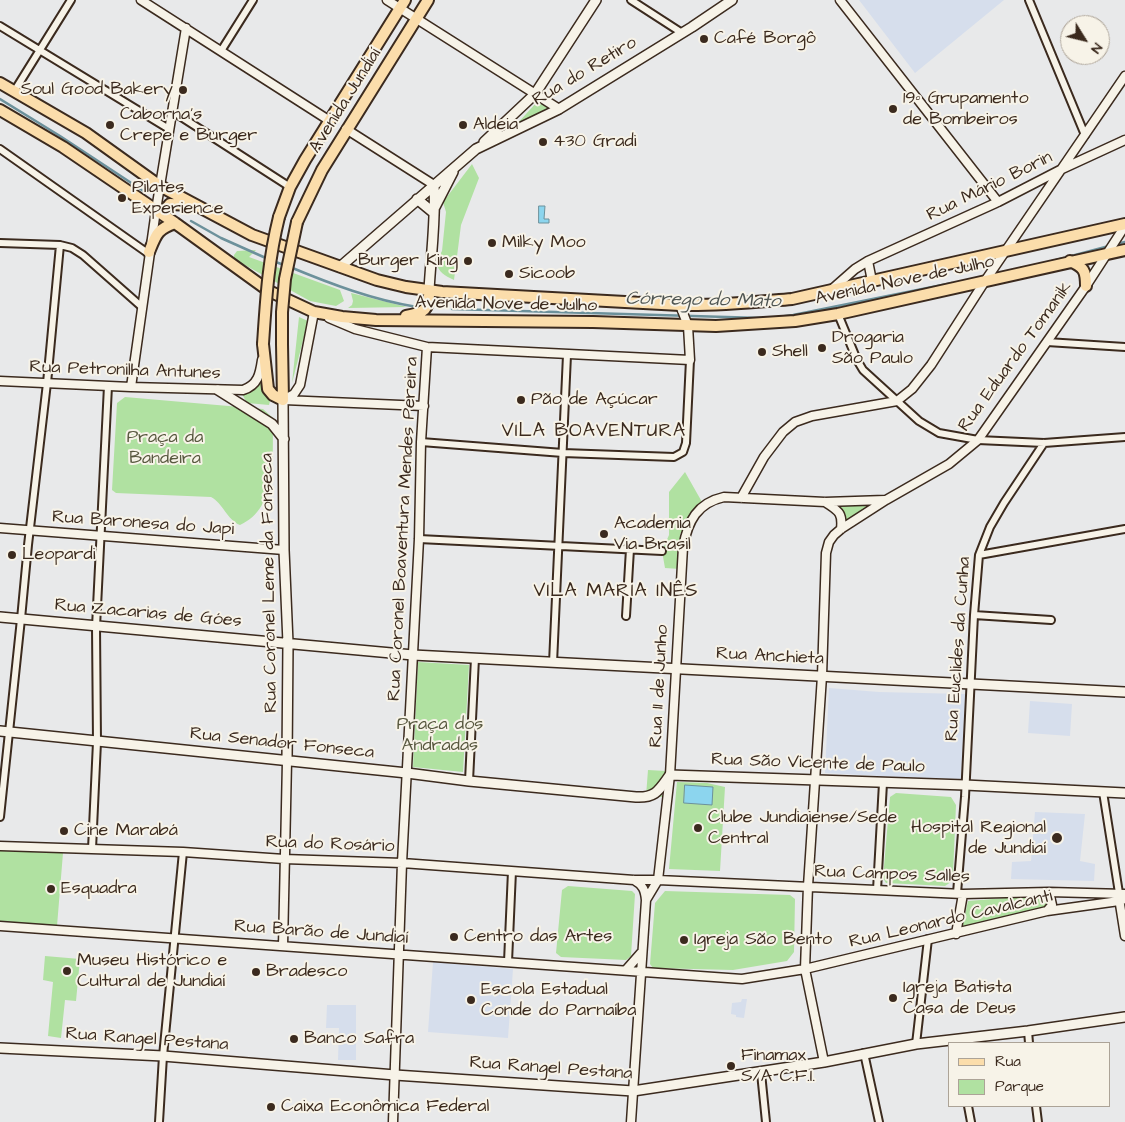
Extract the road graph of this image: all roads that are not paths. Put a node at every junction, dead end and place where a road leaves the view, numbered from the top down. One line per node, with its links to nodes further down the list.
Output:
1 (71, 0): 16 (street)
2 (141, 0): 14 (street)
3 (253, 0): 17 (street)
4 (387, 0): 11 (street)
5 (428, 0): 12 (main road, Avenida Jundiaí)
6 (596, 0): 21 (main road)
7 (631, 0): 15 (street)
8 (732, 0): 15 (main road, Rua do Retiro)
9 (840, 0): 38 (street)
10 (1029, 0): 28 (street)
11 (402, 4): 12 (street); 25 (main road, Avenida Jundiaí)
12 (417, 19): 21 (street); 27 (main road, Avenida Jundiaí)
13 (0, 26): 16 (street)
14 (186, 28): 17 (street); 23 (street)
15 (682, 33): 22 (main road, Rua do Retiro)
16 (40, 50): 20 (street); 26 (street)
17 (221, 51): 25 (street)
18 (1125, 76): 28 (street)
19 (0, 82): 20 (main road, Avenida Nove de Julho)
20 (15, 90): 35 (main road, Avenida Nove de Julho)
21 (535, 94): 22 (street); 31 (main road)
22 (559, 109): 31 (main road, Rua do Retiro)
23 (172, 111): 26 (street); 36 (street)
24 (1, 112): 40 (main road, Avenida Nove de Julho)
25 (330, 121): 36 (main road, Avenida Jundiaí)
26 (169, 129): 35 (street)
27 (346, 129): 34 (street); 76 (main road, Avenida Jundiaí, bridge)
28 (1085, 135): 32 (street)
29 (1125, 140): 32 (street, Rua Mário Borin)
30 (0, 149): 50 (street)
31 (476, 149): 33 (main road, Rua do Retiro)
32 (1062, 168): 38 (street, Rua Mário Borin); 49 (street)
33 (454, 169): 34 (main road, Rua do Retiro); 41 (main road, Rua do Retiro)
34 (434, 185): 37 (main road, Rua do Retiro); 41 (main road)
35 (160, 186): 39 (main road, Avenida Nove de Julho); 40 (street)
36 (290, 188): 68 (main road, Avenida Jundiaí, bridge)
37 (417, 199): 41 (main road); 53 (main road, Rua do Retiro)
38 (998, 202): 51 (street, Rua Mário Borin)
39 (196, 206): 42 (main road); 53 (main road, Avenida Nove de Julho)
40 (156, 210): 42 (main road, Avenida Nove de Julho); 50 (street)
41 (434, 210): 57 (main road)
42 (165, 216): 43 (main road, Avenida Nove de Julho)
43 (175, 223): 50 (main road); 61 (main road, Avenida Nove de Julho)
44 (1125, 226): 47 (street, Rua Eduardo Tomanik); 49 (main road, Avenida Nove de Julho)
45 (0, 243): 46 (street)
46 (60, 245): 59 (street); 72 (street)
47 (1110, 249): 48 (main road, Avenida Nove de Julho); 52 (main road, Avenida Nove de Julho); 56 (street, Rua Eduardo Tomanik)
48 (1125, 250)
49 (1005, 251): 54 (main road, Avenida Nove de Julho); 55 (street)
50 (149, 253): 59 (street)
51 (868, 261): 54 (street); 58 (street, Rua Mário Borin)
52 (1070, 261): 55 (main road, Avenida Nove de Julho); 56 (main road)
53 (340, 267): 57 (main road, Avenida Nove de Julho)
54 (872, 281): 58 (main road, Avenida Nove de Julho)
55 (985, 281): 62 (main road, Avenida Nove de Julho); 77 (street)
56 (1086, 286): 65 (street, Rua Eduardo Tomanik)
57 (429, 290): 60 (main road, Avenida Nove de Julho); 63 (main road)
58 (830, 290): 60 (main road, Avenida Nove de Julho)
59 (142, 307): 74 (street)
60 (682, 309): 64 (street)
61 (314, 312): 63 (main road, Avenida Nove de Julho); 66 (street); 76 (street)
62 (838, 314): 64 (main road, Avenida Nove de Julho); 77 (street)
63 (376, 320): 64 (main road, Avenida Nove de Julho)
64 (687, 325): 70 (street)
65 (1047, 342): 67 (street); 81 (street, Rua Eduardo Tomanik)
66 (427, 347): 69 (street); 78 (street, Rua Coronel Boaventura Mendes Pereira)
67 (1125, 347)
68 (263, 348): 75 (street, Rua Petronilha Antunes); 76 (main road, Avenida Jundiaí)
69 (567, 355): 70 (street); 84 (street)
70 (690, 360): 84 (street)
71 (0, 381): 72 (street, Rua Petronilha Antunes)
72 (47, 384): 73 (street, Rua Petronilha Antunes); 91 (street)
73 (108, 386): 74 (street, Rua Petronilha Antunes); 92 (street)
74 (131, 387): 75 (street, Rua Petronilha Antunes)
75 (218, 390): 80 (main road)
76 (283, 400): 78 (street); 80 (main road, Rua Coronel Leme da Fonseca)
77 (897, 401): 81 (street); 85 (street)
78 (424, 406): 82 (street, Rua Coronel Boaventura Mendes Pereira)
79 (1125, 437): 83 (street)
80 (284, 439): 96 (main road, Rua Coronel Leme da Fonseca)
81 (978, 440): 83 (street); 86 (street, Rua Eduardo Tomanik)
82 (421, 442): 84 (street); 93 (street, Rua Coronel Boaventura Mendes Pereira)
83 (1044, 443): 98 (street, Rua Euclides da Cunha)
84 (563, 453): 94 (street)
85 (741, 498): 87 (street, Rua 11 de Junho); 109 (street, Rua 11 de Junho)
86 (886, 500): 87 (street, Rua 11 de Junho); 89 (street, Rua Eduardo Tomanik)
87 (825, 502): 89 (street)
88 (0, 528): 91 (street, Rua Baronesa do Japi)
89 (841, 529): 110 (street)
90 (1125, 529): 98 (street)
91 (30, 530): 92 (street, Rua Baronesa do Japi); 102 (street)
92 (101, 536): 96 (street, Rua Baronesa do Japi); 104 (street)
93 (418, 539): 94 (street); 106 (street, Rua Coronel Boaventura Mendes Pereira)
94 (559, 546): 95 (street); 108 (street)
95 (630, 549): 97 (street); 100 (street)
96 (284, 550): 105 (main road, Rua Coronel Leme da Fonseca)
97 (662, 550)
98 (979, 554): 99 (street, Rua Euclides da Cunha)
99 (974, 615): 103 (street); 111 (street, Rua Euclides da Cunha)
100 (626, 616)
101 (0, 617): 102 (main road, Rua Zacarias de Góes)
102 (22, 619): 104 (main road, Rua Zacarias de Góes); 113 (street)
103 (1051, 620)
104 (96, 626): 105 (main road, Rua Zacarias de Góes); 114 (street)
105 (288, 643): 106 (main road, Rua Zacarias de Góes); 115 (main road, Rua Coronel Leme da Fonseca)
106 (413, 655): 107 (main road, Rua Anchieta); 116 (street, Rua Coronel Boaventura Mendes Pereira)
107 (475, 658): 108 (main road, Rua Anchieta); 118 (street)
108 (553, 663): 109 (main road, Rua Anchieta)
109 (675, 667): 110 (main road, Rua Anchieta); 117 (street, Rua 11 de Junho)
110 (822, 676): 111 (main road, Rua Anchieta); 119 (street)
111 (972, 684): 112 (main road, Rua Anchieta); 121 (street, Rua Euclides da Cunha)
112 (1125, 692)
113 (5, 732): 114 (main road, Rua Senador Fonseca); 124 (street)
114 (97, 742): 115 (main road, Rua Senador Fonseca); 126 (street)
115 (287, 762): 116 (main road, Rua Senador Fonseca); 128 (street, Rua Coronel Leme da Fonseca)
116 (407, 773): 118 (main road, Rua Senador Fonseca); 129 (street, Rua Coronel Boaventura Mendes Pereira)
117 (670, 775): 118 (main road, Rua Senador Fonseca); 119 (main road, Rua São Vicente de Paulo); 132 (street, Rua 11 de Junho)
118 (469, 781)
119 (816, 781): 120 (main road, Rua São Vicente de Paulo); 133 (street)
120 (883, 783): 121 (main road, Rua São Vicente de Paulo); 134 (street)
121 (965, 785): 122 (main road, Rua São Vicente de Paulo); 136 (street, Rua Euclides da Cunha)
122 (1103, 792): 123 (main road, Rua São Vicente de Paulo); 137 (street)
123 (1125, 793)
124 (0, 817)
125 (0, 846): 126 (street, Rua do Rosário)
126 (92, 849): 127 (street, Rua do Rosário)
127 (184, 852): 128 (street, Rua do Rosário); 143 (street)
128 (284, 859): 129 (street, Rua do Rosário); 145 (street, Rua Coronel Leme da Fonseca)
129 (402, 864): 130 (street, Rua do Rosário); 147 (street, Rua Coronel Boaventura Mendes Pereira)
130 (512, 871): 131 (street, Rua do Rosário); 148 (street)
131 (634, 880): 132 (street, Rua do Rosário); 138 (street)
132 (658, 880): 133 (street, Rua Campos Salles); 138 (street)
133 (808, 886): 134 (street, Rua Campos Salles); 149 (street)
134 (877, 890): 136 (street, Rua Campos Salles)
135 (1049, 892): 136 (street, Rua Campos Salles); 137 (street, Rua Campos Salles); 139 (street)
136 (960, 893): 141 (street)
137 (1122, 897): 139 (street, Rua Leonardo Cavalcanti); 142 (street)
138 (646, 900): 146 (street)
139 (1047, 911): 141 (street, Rua Leonardo Cavalcanti)
140 (0, 926): 143 (street, Rua Barão de Jundiaí)
141 (956, 934): 144 (street, Rua Leonardo Cavalcanti)
142 (1125, 936)
143 (175, 938): 145 (street, Rua Barão de Jundiaí); 160 (street)
144 (928, 940): 149 (street, Rua Leonardo Cavalcanti); 157 (street)
145 (283, 946): 147 (street, Rua Barão de Jundiaí)
146 (642, 952): 150 (street); 151 (street)
147 (399, 954): 148 (street, Rua Barão de Jundiaí); 163 (street, Rua Coronel Boaventura Mendes Pereira)
148 (508, 962): 150 (street, Rua Barão de Jundiaí)
149 (805, 969): 151 (street, Rua Leonardo Cavalcanti); 161 (street)
150 (626, 970): 151 (street, Rua Barão de Jundiaí)
151 (640, 971): 164 (street)
152 (1125, 1017): 153 (main road, Rua Rangel Pestana)
153 (1028, 1031): 155 (main road, Rua Rangel Pestana); 156 (street)
154 (948, 1042): 157 (main road, Rua Rangel Pestana)
155 (955, 1042)
156 (1029, 1042)
157 (916, 1044): 159 (main road, Rua Rangel Pestana)
158 (0, 1048): 160 (main road, Rua Rangel Pestana)
159 (864, 1054): 161 (main road, Rua Rangel Pestana); 171 (street)
160 (163, 1056): 163 (main road, Rua Rangel Pestana); 167 (street)
161 (824, 1062): 162 (main road, Rua Rangel Pestana)
162 (761, 1073): 164 (main road, Rua Rangel Pestana); 170 (street)
163 (395, 1075): 164 (main road, Rua Rangel Pestana); 168 (street, Rua Coronel Boaventura Mendes Pereira)
164 (633, 1092): 169 (street)
165 (968, 1107): 172 (street)
166 (1036, 1107): 173 (street)
167 (159, 1122)
168 (393, 1122)
169 (631, 1122)
170 (766, 1122)
171 (879, 1122)
172 (971, 1122)
173 (1038, 1122)

